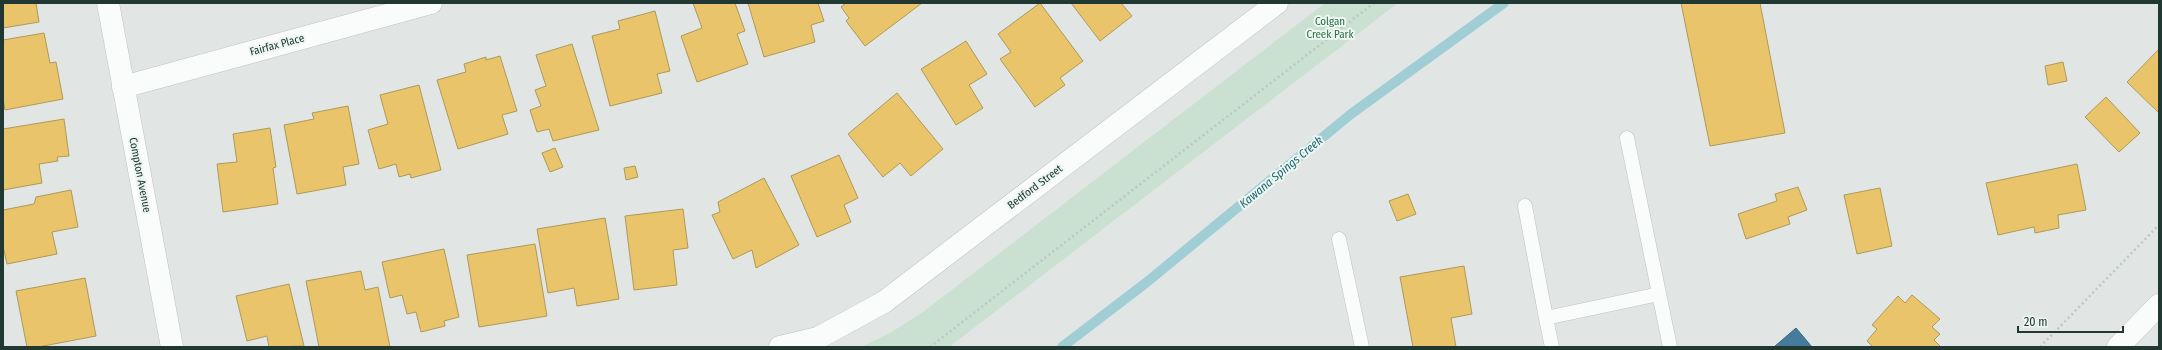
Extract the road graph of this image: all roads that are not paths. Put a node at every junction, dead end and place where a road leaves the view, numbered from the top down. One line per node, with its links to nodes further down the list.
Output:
1 (108, 3): 4 (street, Compton Avenue)
2 (431, 3): 4 (street, Fairfax Place)
3 (1277, 3): 12 (street, Bedford Street)
4 (123, 87): 11 (street, Compton Avenue)
5 (1627, 138): 8 (lane)
6 (1525, 206): 10 (lane)
7 (1339, 239): 13 (lane)
8 (1659, 294): 10 (lane); 15 (lane)
9 (2159, 305): 16 (street)
10 (1546, 318): 14 (lane)
11 (172, 347)
12 (780, 347)
13 (1362, 347)
14 (1552, 347)
15 (1670, 347)
16 (2118, 347)

